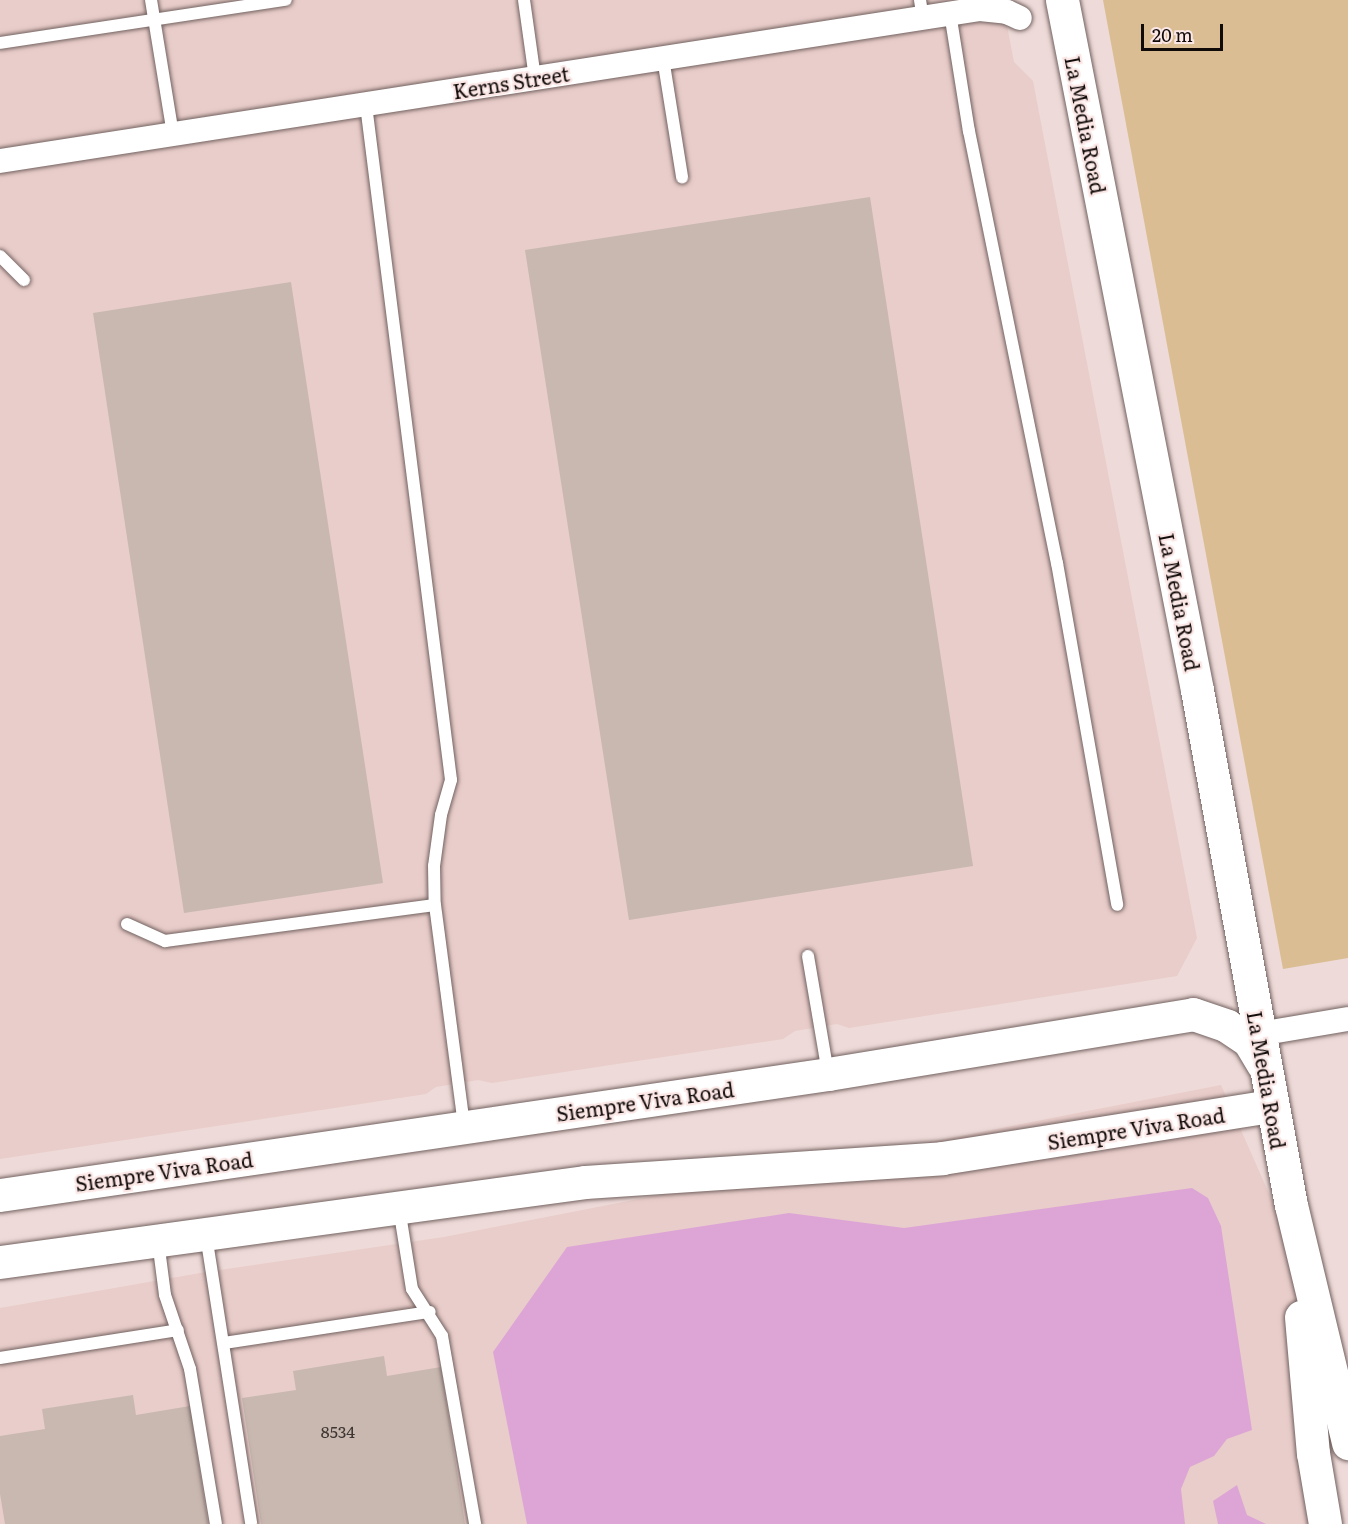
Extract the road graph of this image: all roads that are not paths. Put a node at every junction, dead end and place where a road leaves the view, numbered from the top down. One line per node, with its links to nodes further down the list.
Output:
1 (151, 0): 8 (lane)
2 (286, 0): 8 (lane)
3 (524, 0): 11 (lane)
4 (1062, 0): 23 (main road, La Media Road)
5 (922, 9): 6 (street, Kerns Street); 10 (street, Kerns Street)
6 (950, 13): 7 (street, Kerns Street); 19 (lane)
7 (1020, 18)
8 (154, 20): 9 (lane); 13 (lane)
9 (0, 43)
10 (663, 58): 11 (street, Kerns Street); 15 (lane)
11 (535, 78): 12 (street, Kerns Street)
12 (366, 105): 13 (street, Kerns Street); 18 (lane)
13 (173, 134): 14 (street, Kerns Street)
14 (0, 161)
15 (682, 177)
16 (0, 256): 17 (lane)
17 (24, 280)
18 (435, 905): 20 (lane); 27 (lane)
19 (1117, 905)
20 (127, 924)
21 (808, 956): 25 (lane)
22 (1348, 1019): 23 (street)
23 (1259, 1034): 24 (main road, La Media Road)
24 (1266, 1071): 25 (main road, Siempre Viva Road); 26 (main road, La Media Road)
25 (828, 1074): 27 (main road, Siempre Viva Road)
26 (1272, 1106): 29 (main road, Siempre Viva Road); 30 (main road, La Media Road)
27 (464, 1127): 28 (main road, Siempre Viva Road)
28 (0, 1195)
29 (399, 1205): 31 (main road, Siempre Viva Road); 34 (lane)
30 (1291, 1205): 38 (main road, La Media Road); 42 (main road, La Media Road)
31 (206, 1231): 32 (main road, Siempre Viva Road); 36 (lane)
32 (157, 1239): 33 (main road, Siempre Viva Road); 35 (lane)
33 (0, 1262)
34 (430, 1312): 36 (lane); 41 (lane)
35 (178, 1330): 37 (lane); 39 (lane)
36 (224, 1343): 40 (lane)
37 (0, 1358)
38 (1348, 1443)
39 (216, 1524)
40 (251, 1524)
41 (475, 1524)
42 (1325, 1524)

